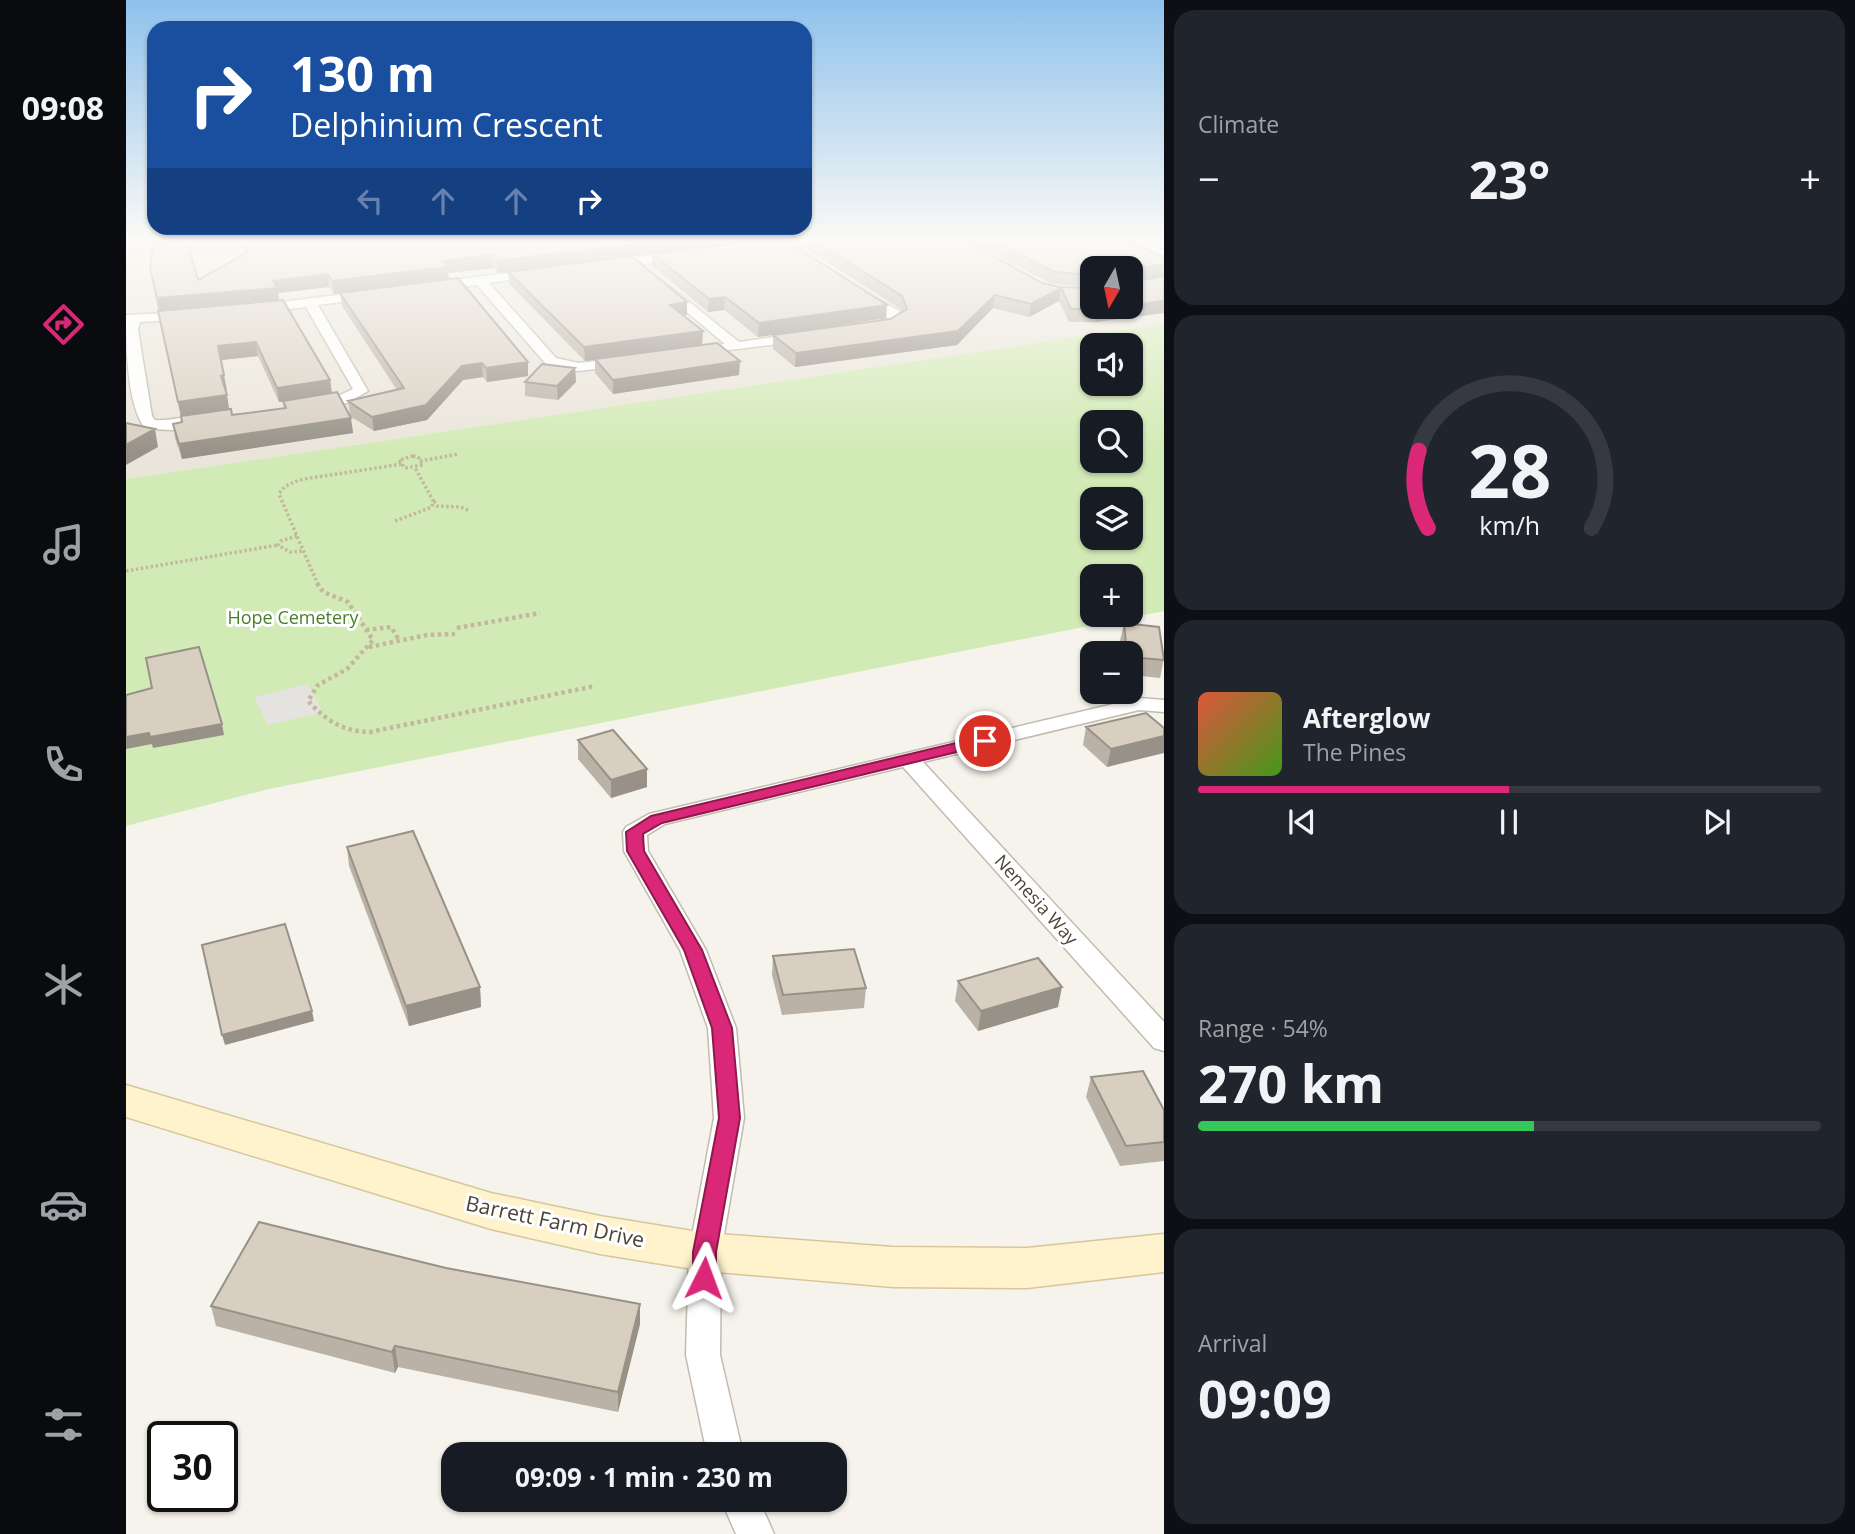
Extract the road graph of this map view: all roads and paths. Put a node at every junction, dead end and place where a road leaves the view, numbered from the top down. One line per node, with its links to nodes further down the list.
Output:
1 (256, 310): 6 (street)
2 (314, 310): 14 (street)
3 (505, 310): 13 (street)
4 (693, 310): 11 (street)
5 (887, 310): 9 (street)
6 (236, 312)
7 (198, 316): 8 (street)
8 (130, 319): 15 (street)
9 (860, 329)
10 (819, 335): 11 (street)
11 (736, 346): 12 (street)
12 (681, 354)
13 (639, 360)
14 (302, 406)
15 (220, 418)
16 (459, 454): 17 (path)
17 (421, 461): 18 (path); 19 (path)
18 (402, 464): 19 (path); 23 (path)
19 (415, 468): 20 (path)
20 (433, 500): 21 (path); 22 (path)
21 (470, 512)
22 (395, 522)
23 (297, 536): 24 (path); 25 (path)
24 (278, 545): 25 (path); 26 (path)
25 (303, 551): 29 (path)
26 (126, 570)
27 (540, 613): 28 (path)
28 (457, 628)
29 (366, 630): 31 (path); 32 (path)
30 (455, 634): 31 (path)
31 (399, 640): 32 (path)
32 (368, 647): 33 (path)
33 (595, 686)
34 (1164, 706): 35 (street)
35 (908, 759): 36 (street, Nemesia Way); 38 (street)
36 (1164, 1041)
37 (126, 1101): 38 (street, Barrett Farm Drive)
38 (705, 1252): 39 (street, Barrett Farm Drive); 40 (street)
39 (1164, 1253)
40 (722, 1442)
41 (745, 1512): 42 (street)
42 (755, 1534)

